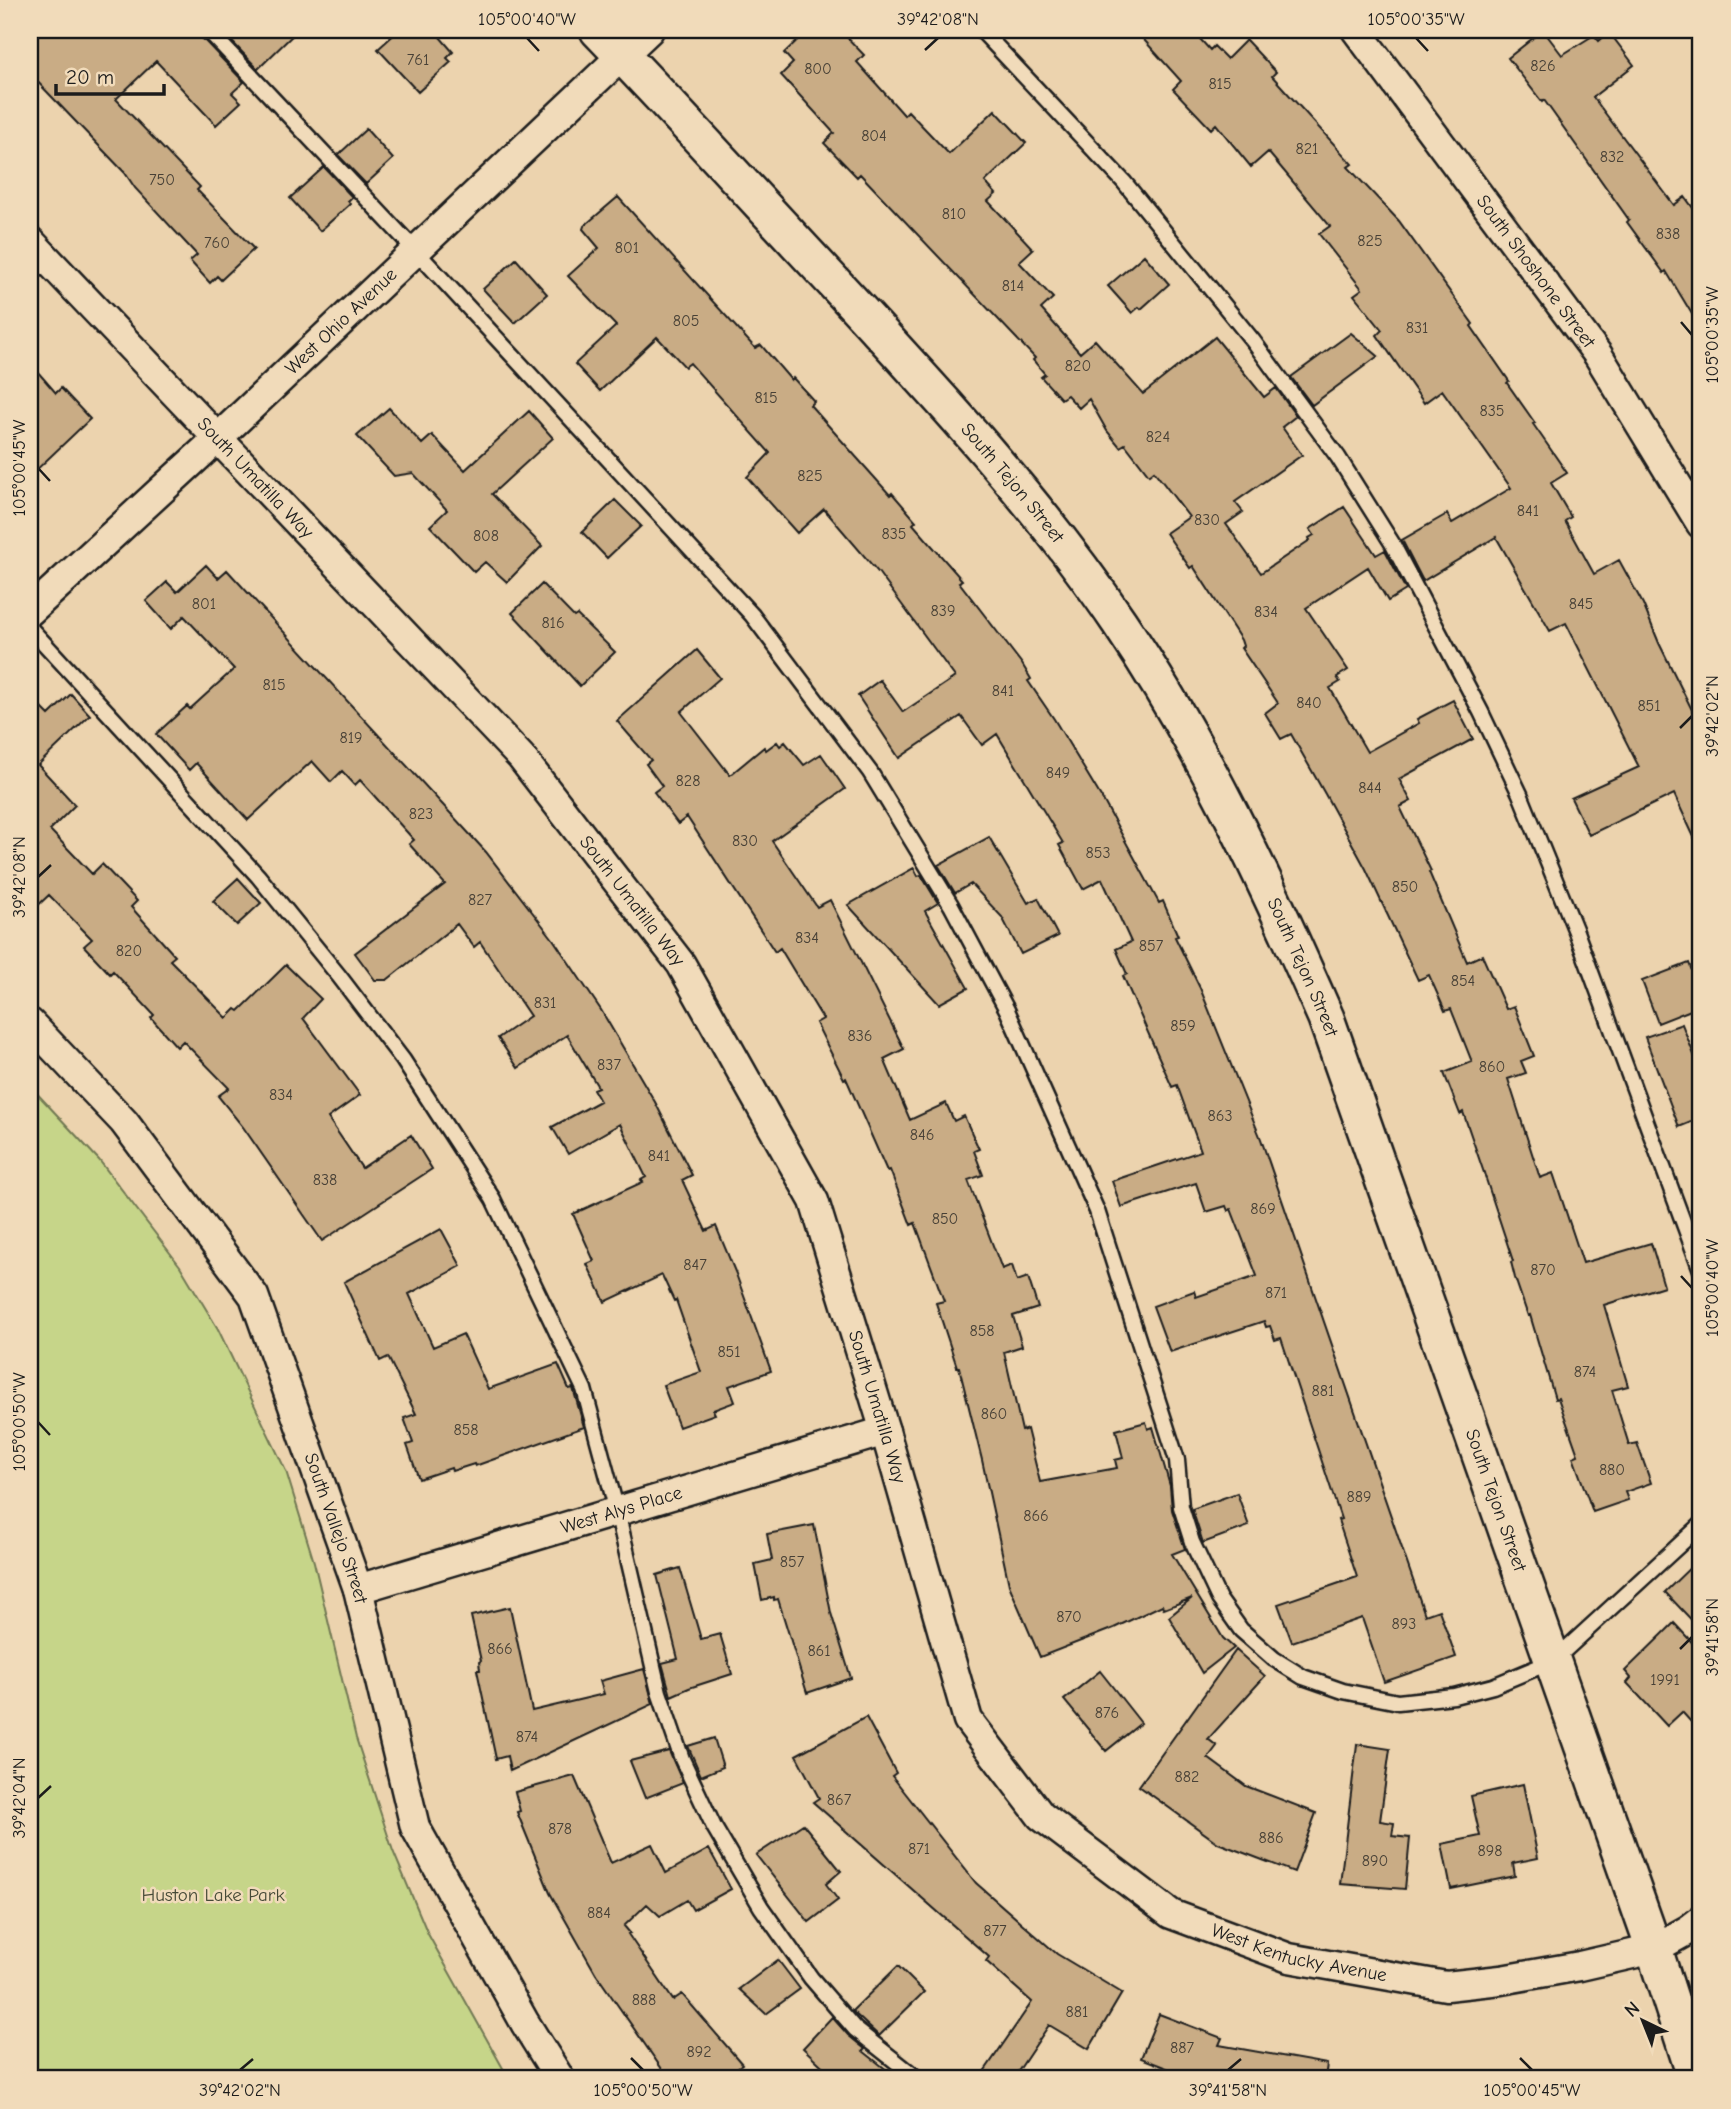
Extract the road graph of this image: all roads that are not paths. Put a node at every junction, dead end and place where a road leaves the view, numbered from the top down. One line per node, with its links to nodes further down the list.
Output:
1 (208, 30): 8 (lane)
2 (598, 30): 6 (street, South Tejon Street)
3 (649, 30): 6 (street, West Ohio Avenue)
4 (981, 30): 14 (lane)
5 (1356, 30): 10 (street, South Shoshone Street)
6 (622, 55): 8 (street, West Ohio Avenue); 19 (street, South Tejon Street)
7 (30, 241): 9 (street, South Umatilla Way)
8 (416, 251): 9 (street, West Ohio Avenue); 19 (lane)
9 (218, 438): 11 (street, West Ohio Avenue); 15 (street, South Umatilla Way)
10 (1701, 524)
11 (30, 611)
12 (30, 628): 16 (lane)
13 (30, 1023): 18 (street, South Vallejo Street)
14 (1701, 1270)
15 (885, 1431): 16 (street, West Alys Place); 20 (street, South Umatilla Way)
16 (617, 1511): 18 (street, West Alys Place); 24 (lane)
17 (1701, 1525): 19 (lane)
18 (358, 1589): 23 (street, South Vallejo Street)
19 (1553, 1661): 22 (street, South Tejon Street)
20 (968, 1720): 22 (street, West Kentucky Avenue)
21 (1701, 1920): 22 (street, West Kentucky Avenue)
22 (1654, 1949): 25 (street, South Tejon Street)
23 (560, 2079)
24 (918, 2079)
25 (1696, 2079)

